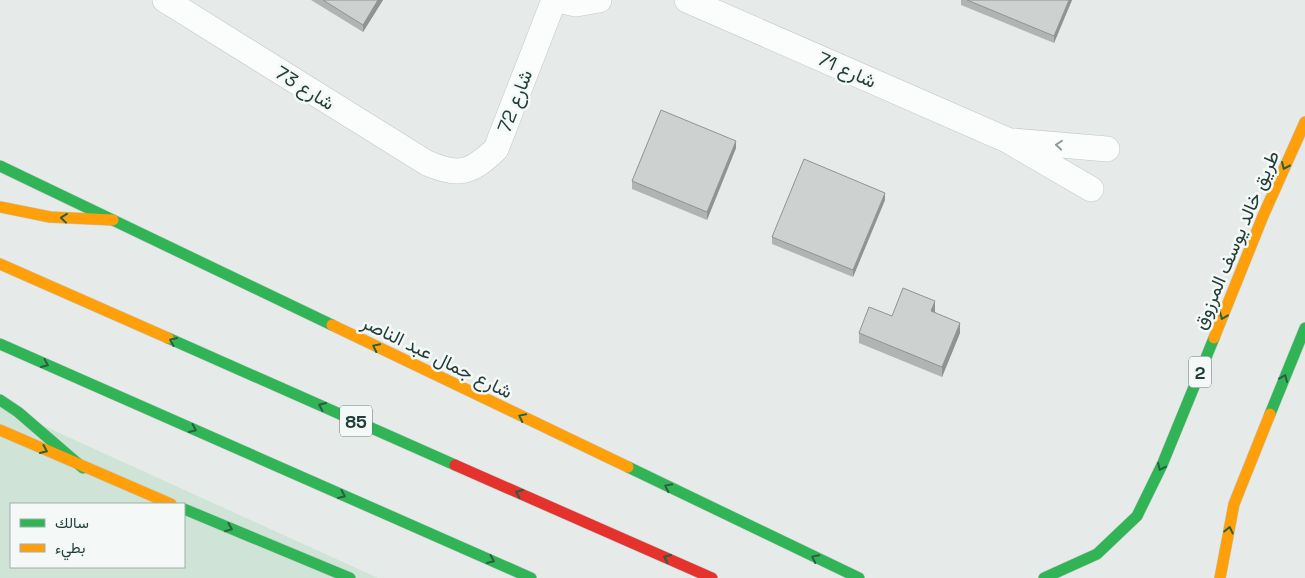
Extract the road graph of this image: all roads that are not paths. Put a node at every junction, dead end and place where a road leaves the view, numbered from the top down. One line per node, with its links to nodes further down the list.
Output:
1 (165, 0): 10 (street, شارع 73)
2 (554, 0): 10 (street, شارع 72)
3 (558, 0): 4 (street)
4 (599, 0)
5 (687, 0): 7 (street, شارع 71)
6 (1305, 122): 26 (main road, طريق خالد يوسف المرزوق / 2, one-way to 26)
7 (1007, 140): 8 (street, شارع 71, one-way to 7); 11 (street, شارع 71)
8 (1107, 149)
9 (0, 166): 13 (main road, شارع جمال عبد الناصر)
10 (447, 172)
11 (1091, 189)
12 (0, 207): 13 (main road, one-way to 12)
13 (113, 220): 25 (main road, شارع جمال عبد الناصر, one-way to 13)
14 (0, 264): 24 (main road, 85, one-way to 14)
15 (1305, 328): 27 (main road, one-way to 15)
16 (0, 344): 23 (main road, one-way to 23)
17 (0, 400): 19 (main road)
18 (0, 430): 19 (main road, one-way to 19)
19 (83, 468): 20 (main road)
20 (169, 503)
21 (185, 510): 22 (main road, one-way to 22)
22 (350, 578)
23 (531, 578)
24 (712, 578)
25 (859, 578)
26 (1044, 578)
27 (1220, 578)

